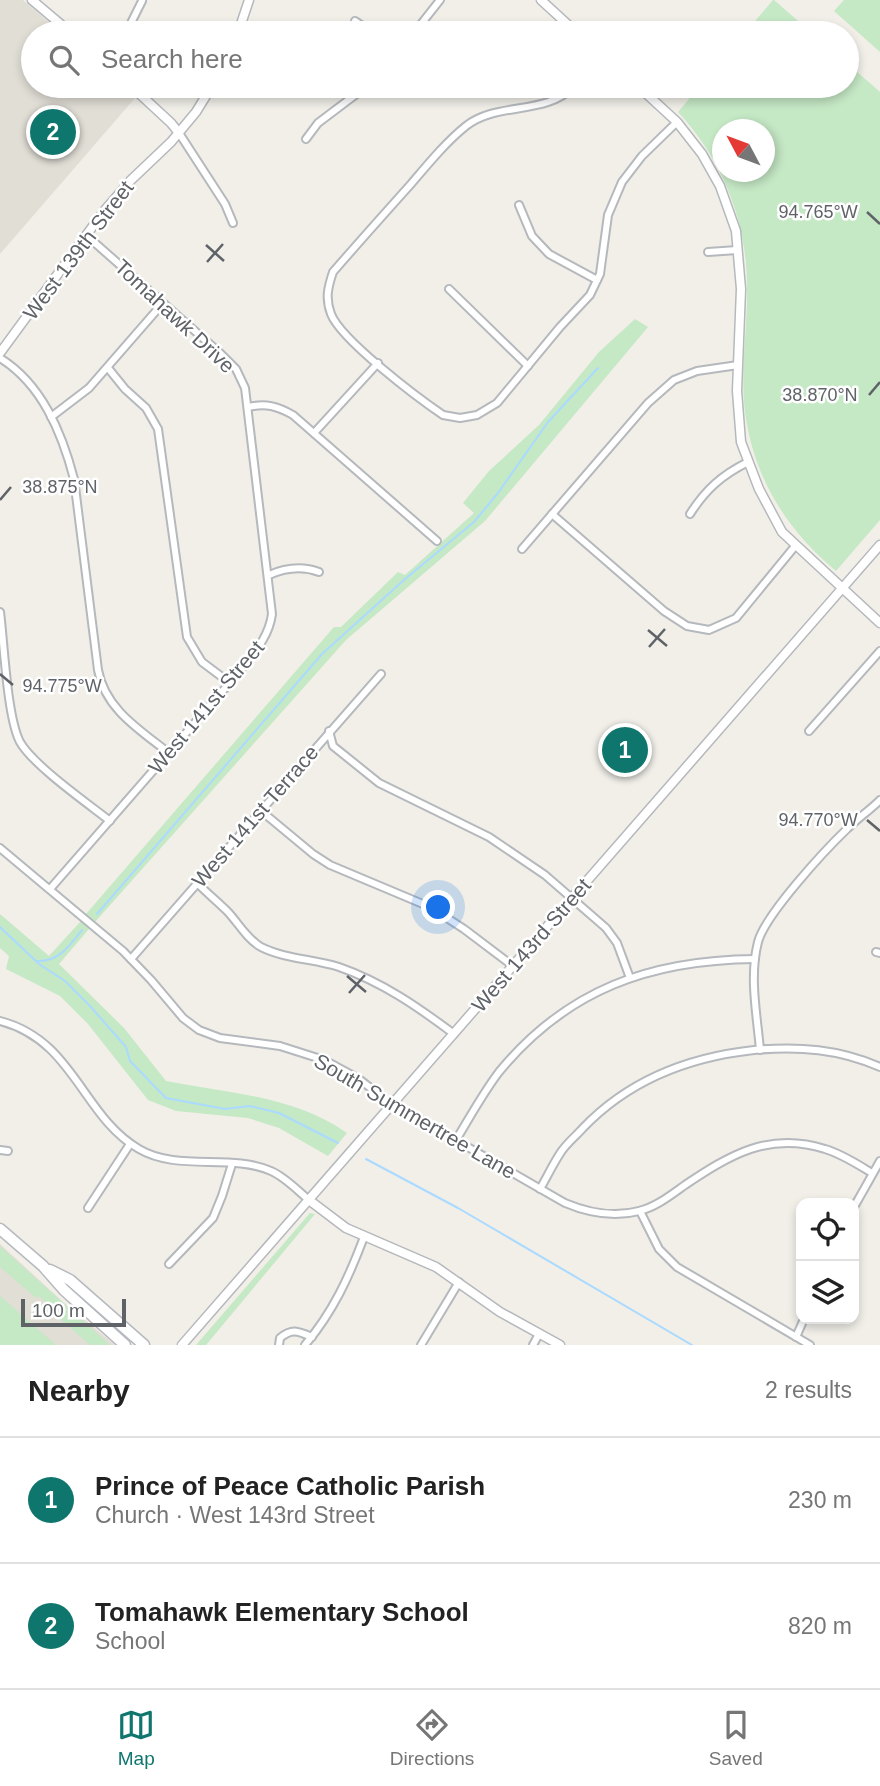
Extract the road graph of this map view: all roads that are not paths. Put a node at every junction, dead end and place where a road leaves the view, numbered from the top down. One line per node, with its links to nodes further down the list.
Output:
1 (32, 0): 6 (street)
2 (249, 0): 8 (street)
3 (440, 0): 9 (street)
4 (541, 0): 10 (street)
5 (142, 1): 7 (street)
6 (57, 21)
7 (132, 21)
8 (242, 21)
9 (423, 21)
10 (564, 21)
11 (145, 98): 17 (street)
12 (203, 98): 17 (street, West 139th Street)
13 (352, 98): 18 (street)
14 (558, 98): 29 (street)
15 (651, 98): 16 (street)
16 (677, 122): 22 (street); 24 (street)
17 (178, 133): 20 (street); 21 (street, West 139th Street)
18 (306, 139)
19 (519, 205): 24 (street)
20 (233, 223)
21 (87, 234): 26 (street, Tomahawk Drive); 27 (street, West 139th Street)
22 (737, 250): 23 (street); 30 (street)
23 (708, 252)
24 (597, 280): 31 (street)
25 (449, 289): 31 (street)
26 (163, 303): 32 (street); 33 (street, Tomahawk Drive)
27 (0, 353)
28 (0, 358): 34 (street)
29 (378, 363): 31 (street); 35 (street)
30 (738, 365): 36 (street); 37 (street)
31 (528, 366)
32 (108, 368): 34 (street); 50 (street)
33 (248, 407): 35 (street); 44 (street, West 141st Street)
34 (51, 417): 53 (street)
35 (314, 433): 39 (street)
36 (748, 462): 38 (street); 40 (street)
37 (552, 514): 40 (street); 42 (street)
38 (690, 514)
39 (437, 541)
40 (796, 545): 45 (street)
41 (880, 545): 45 (street, West 143rd Street)
42 (522, 549)
43 (319, 572): 44 (street)
44 (269, 575): 50 (street, West 141st Street)
45 (842, 589): 47 (street); 60 (street, West 143rd Street)
46 (0, 612): 56 (street)
47 (880, 622)
48 (880, 650): 51 (street)
49 (381, 674): 52 (street, West 141st Terrace)
50 (230, 683): 53 (street, West 141st Street)
51 (809, 731)
52 (329, 732): 55 (street, West 141st Terrace); 60 (street)
53 (169, 753): 56 (street, West 141st Street)
54 (880, 800): 62 (street)
55 (260, 810): 58 (street, West 141st Terrace); 63 (street)
56 (110, 821): 59 (street, West 141st Street)
57 (0, 848): 59 (street, South Summertree Lane)
58 (197, 883): 61 (street, West 141st Terrace); 66 (street)
59 (50, 889): 61 (street, South Summertree Lane)
60 (572, 898): 63 (street, West 143rd Street); 64 (street)
61 (131, 959): 69 (street, South Summertree Lane)
62 (755, 959): 64 (street); 67 (street)
63 (513, 966): 66 (street, West 143rd Street)
64 (631, 978): 70 (street)
65 (0, 1021): 71 (street)
66 (454, 1034): 69 (street, West 143rd Street)
67 (760, 1050): 68 (street); 75 (street)
68 (880, 1067)
69 (394, 1103): 70 (street, South Summertree Lane); 77 (street, West 143rd Street)
70 (456, 1140): 75 (street, South Summertree Lane)
71 (130, 1144): 73 (street); 78 (street)
72 (880, 1161): 74 (street)
73 (232, 1164): 77 (street); 82 (street)
74 (872, 1173): 76 (street); 79 (street, South Summertree Lane)
75 (540, 1189): 79 (street, South Summertree Lane)
76 (859, 1198)
77 (309, 1200): 81 (street); 91 (street, West 143rd Street)
78 (88, 1208)
79 (640, 1211): 88 (street)
80 (0, 1228): 83 (main road)
81 (364, 1237): 84 (street); 87 (street)
82 (169, 1264)
83 (43, 1266): 89 (main road); 90 (main road)
84 (459, 1283): 86 (street); 94 (street)
85 (802, 1324): 88 (street)
86 (539, 1334): 95 (street); 96 (street)
87 (312, 1337): 92 (street); 93 (street)
88 (796, 1337): 97 (street)
89 (125, 1345)
90 (144, 1345)
91 (182, 1345)
92 (279, 1345)
93 (305, 1345)
94 (421, 1345)
95 (533, 1345)
96 (560, 1345)
97 (810, 1345)

